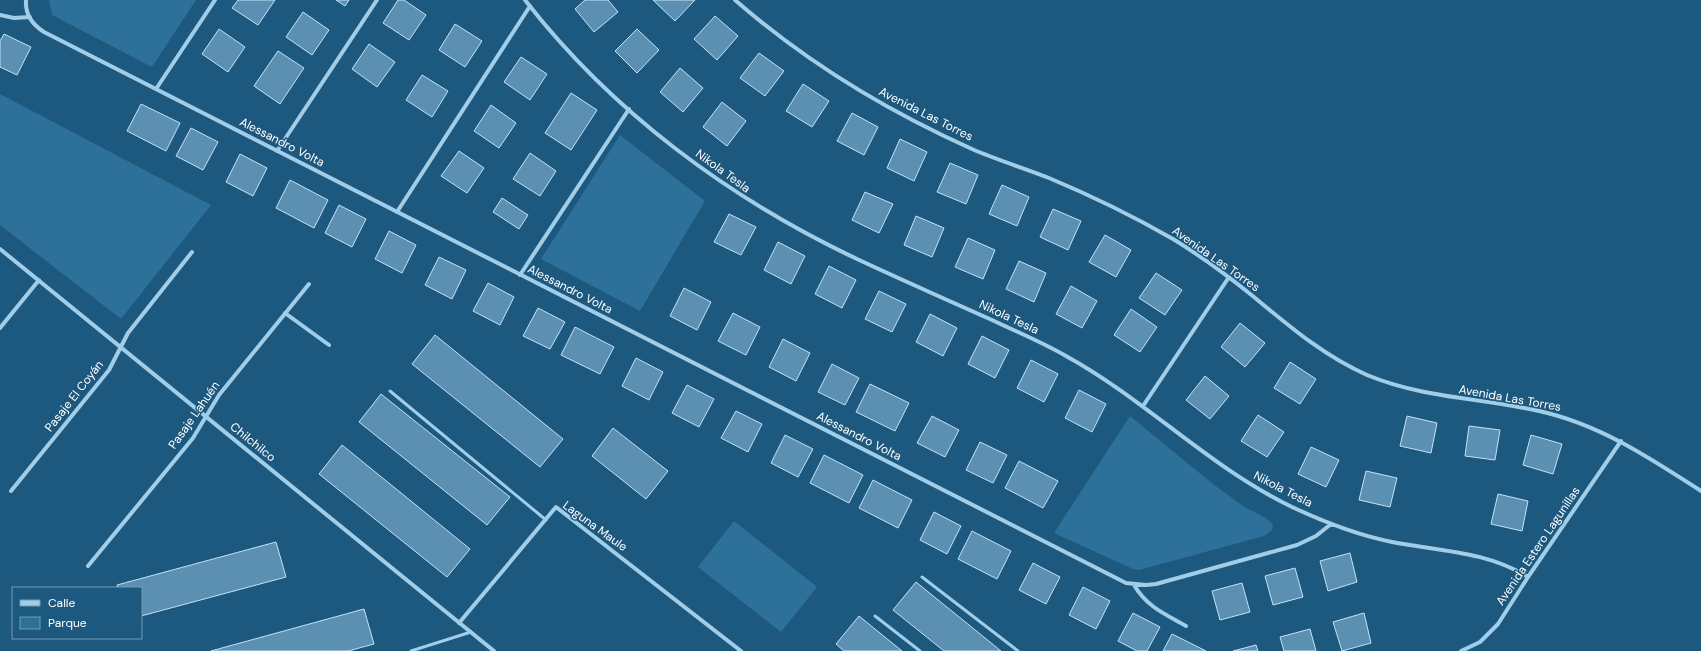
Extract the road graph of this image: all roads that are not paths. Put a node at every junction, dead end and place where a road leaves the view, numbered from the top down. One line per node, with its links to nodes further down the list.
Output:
1 (26, 0): 8 (street)
2 (215, 0): 9 (street)
3 (377, 0): 11 (street)
4 (525, 0): 6 (street, Nikola Tesla)
5 (735, 0): 16 (street, Avenida Las Torres)
6 (530, 6): 10 (street, Nikola Tesla); 12 (street)
7 (0, 15): 8 (street)
8 (30, 17): 9 (street, Alessandro Volta)
9 (156, 89): 11 (street, Alessandro Volta)
10 (629, 109): 15 (street); 24 (street, Nikola Tesla)
11 (277, 151): 12 (street, Alessandro Volta)
12 (397, 212): 15 (street, Alessandro Volta)
13 (0, 249): 17 (street, Chilchilco)
14 (192, 252): 22 (street, Pasaje El Coyán)
15 (520, 275): 34 (street, Alessandro Volta)
16 (1229, 277): 24 (street); 26 (street, Avenida Las Torres)
17 (39, 280): 20 (street); 22 (street, Chilchilco)
18 (309, 284): 19 (street, Pasaje Lahuén)
19 (285, 313): 21 (street); 25 (street, Pasaje Lahuén)
20 (0, 328)
21 (329, 345)
22 (121, 347): 25 (street, Chilchilco); 27 (street, Pasaje El Coyán)
23 (390, 391): 29 (lane)
24 (1143, 406): 30 (street, Nikola Tesla)
25 (206, 416): 31 (street, Pasaje Lahuén); 36 (street, Chilchilco)
26 (1621, 441): 28 (street, Avenida Las Torres); 33 (street, Avenida Estero Lagunillas)
27 (11, 491)
28 (1701, 491)
29 (546, 520): 36 (street, Laguna Maule); 41 (street, Laguna Maule)
30 (1331, 524): 33 (street, Nikola Tesla); 34 (street)
31 (88, 566)
32 (922, 577): 43 (lane)
33 (1528, 577): 44 (street, Avenida Estero Lagunillas)
34 (1134, 585): 37 (street)
35 (875, 616): 42 (lane)
36 (459, 623): 38 (street, Chilchilco)
37 (1186, 626)
38 (471, 632): 39 (lane); 40 (street, Chilchilco)
39 (411, 651)
40 (494, 651)
41 (740, 651)
42 (920, 651)
43 (1018, 651)
44 (1461, 651)

